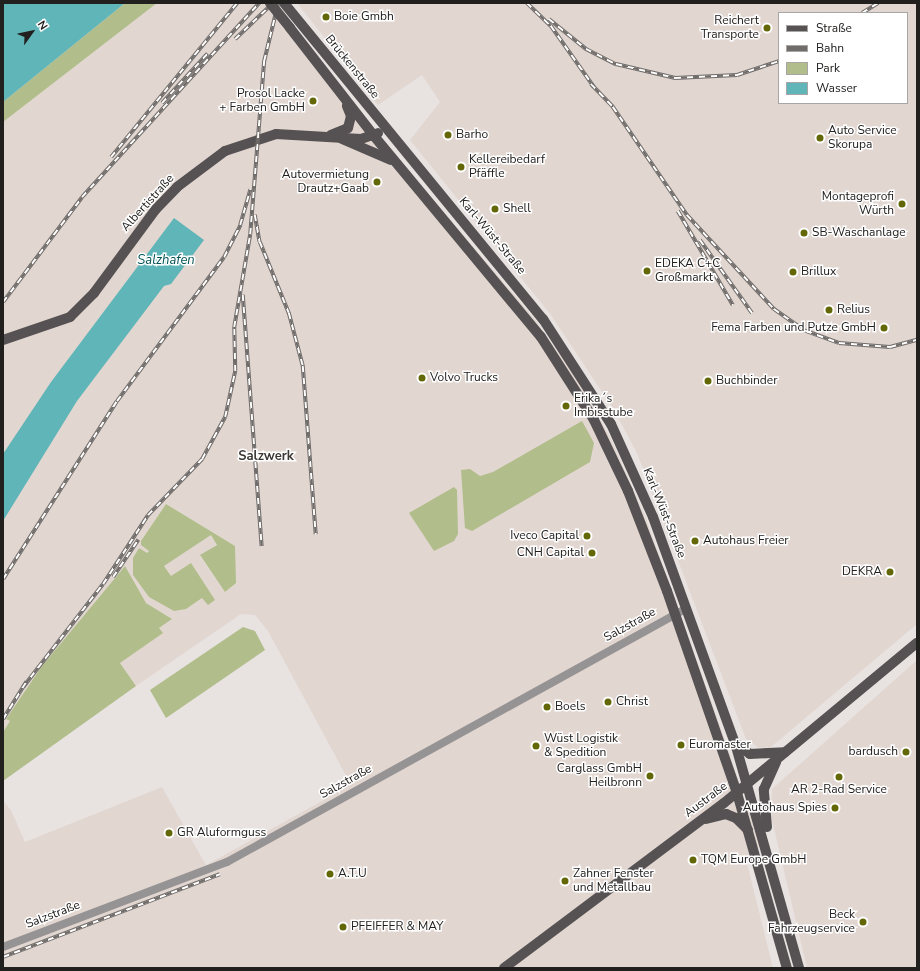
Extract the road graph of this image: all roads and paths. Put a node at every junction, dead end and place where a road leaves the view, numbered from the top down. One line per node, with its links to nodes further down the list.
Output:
1 (270, 3): 3 (main road, Brückenstraße, bridge)
2 (284, 3): 4 (main road, Brückenstraße)
3 (344, 97): 5 (main road); 6 (main road, Brückenstraße)
4 (386, 130): 6 (main road, Albertistraße); 10 (main road, Karl-Wüst-Straße)
5 (324, 136): 7 (main road, Albertistraße); 9 (main road, Albertistraße)
6 (374, 136): 7 (main road, Albertistraße); 8 (main road, Karl-Wüst-Straße)
7 (340, 138): 8 (main road)
8 (399, 166): 11 (main road, Karl-Wüst-Straße)
9 (3, 340)
10 (687, 608): 11 (street, Salzstraße); 13 (main road, Karl-Wüst-Straße)
11 (675, 614): 17 (main road, Karl-Wüst-Straße); 21 (street, Salzstraße)
12 (917, 643): 14 (main road, Austraße)
13 (735, 743): 14 (main road); 16 (main road, Karl-Wüst-Straße)
14 (787, 752): 15 (main road, Austraße)
15 (778, 759): 16 (main road, Austraße); 20 (main road)
16 (749, 783): 17 (main road, Austraße); 20 (main road, Karl-Wüst-Straße)
17 (737, 793): 18 (main road, Austraße); 19 (main road, Karl-Wüst-Straße)
18 (703, 819): 19 (main road); 22 (main road, Austraße)
19 (749, 831): 23 (main road, Karl-Wüst-Straße)
20 (775, 876): 24 (main road, Karl-Wüst-Straße)
21 (3, 947)
22 (504, 968)
23 (787, 968)
24 (799, 968)

